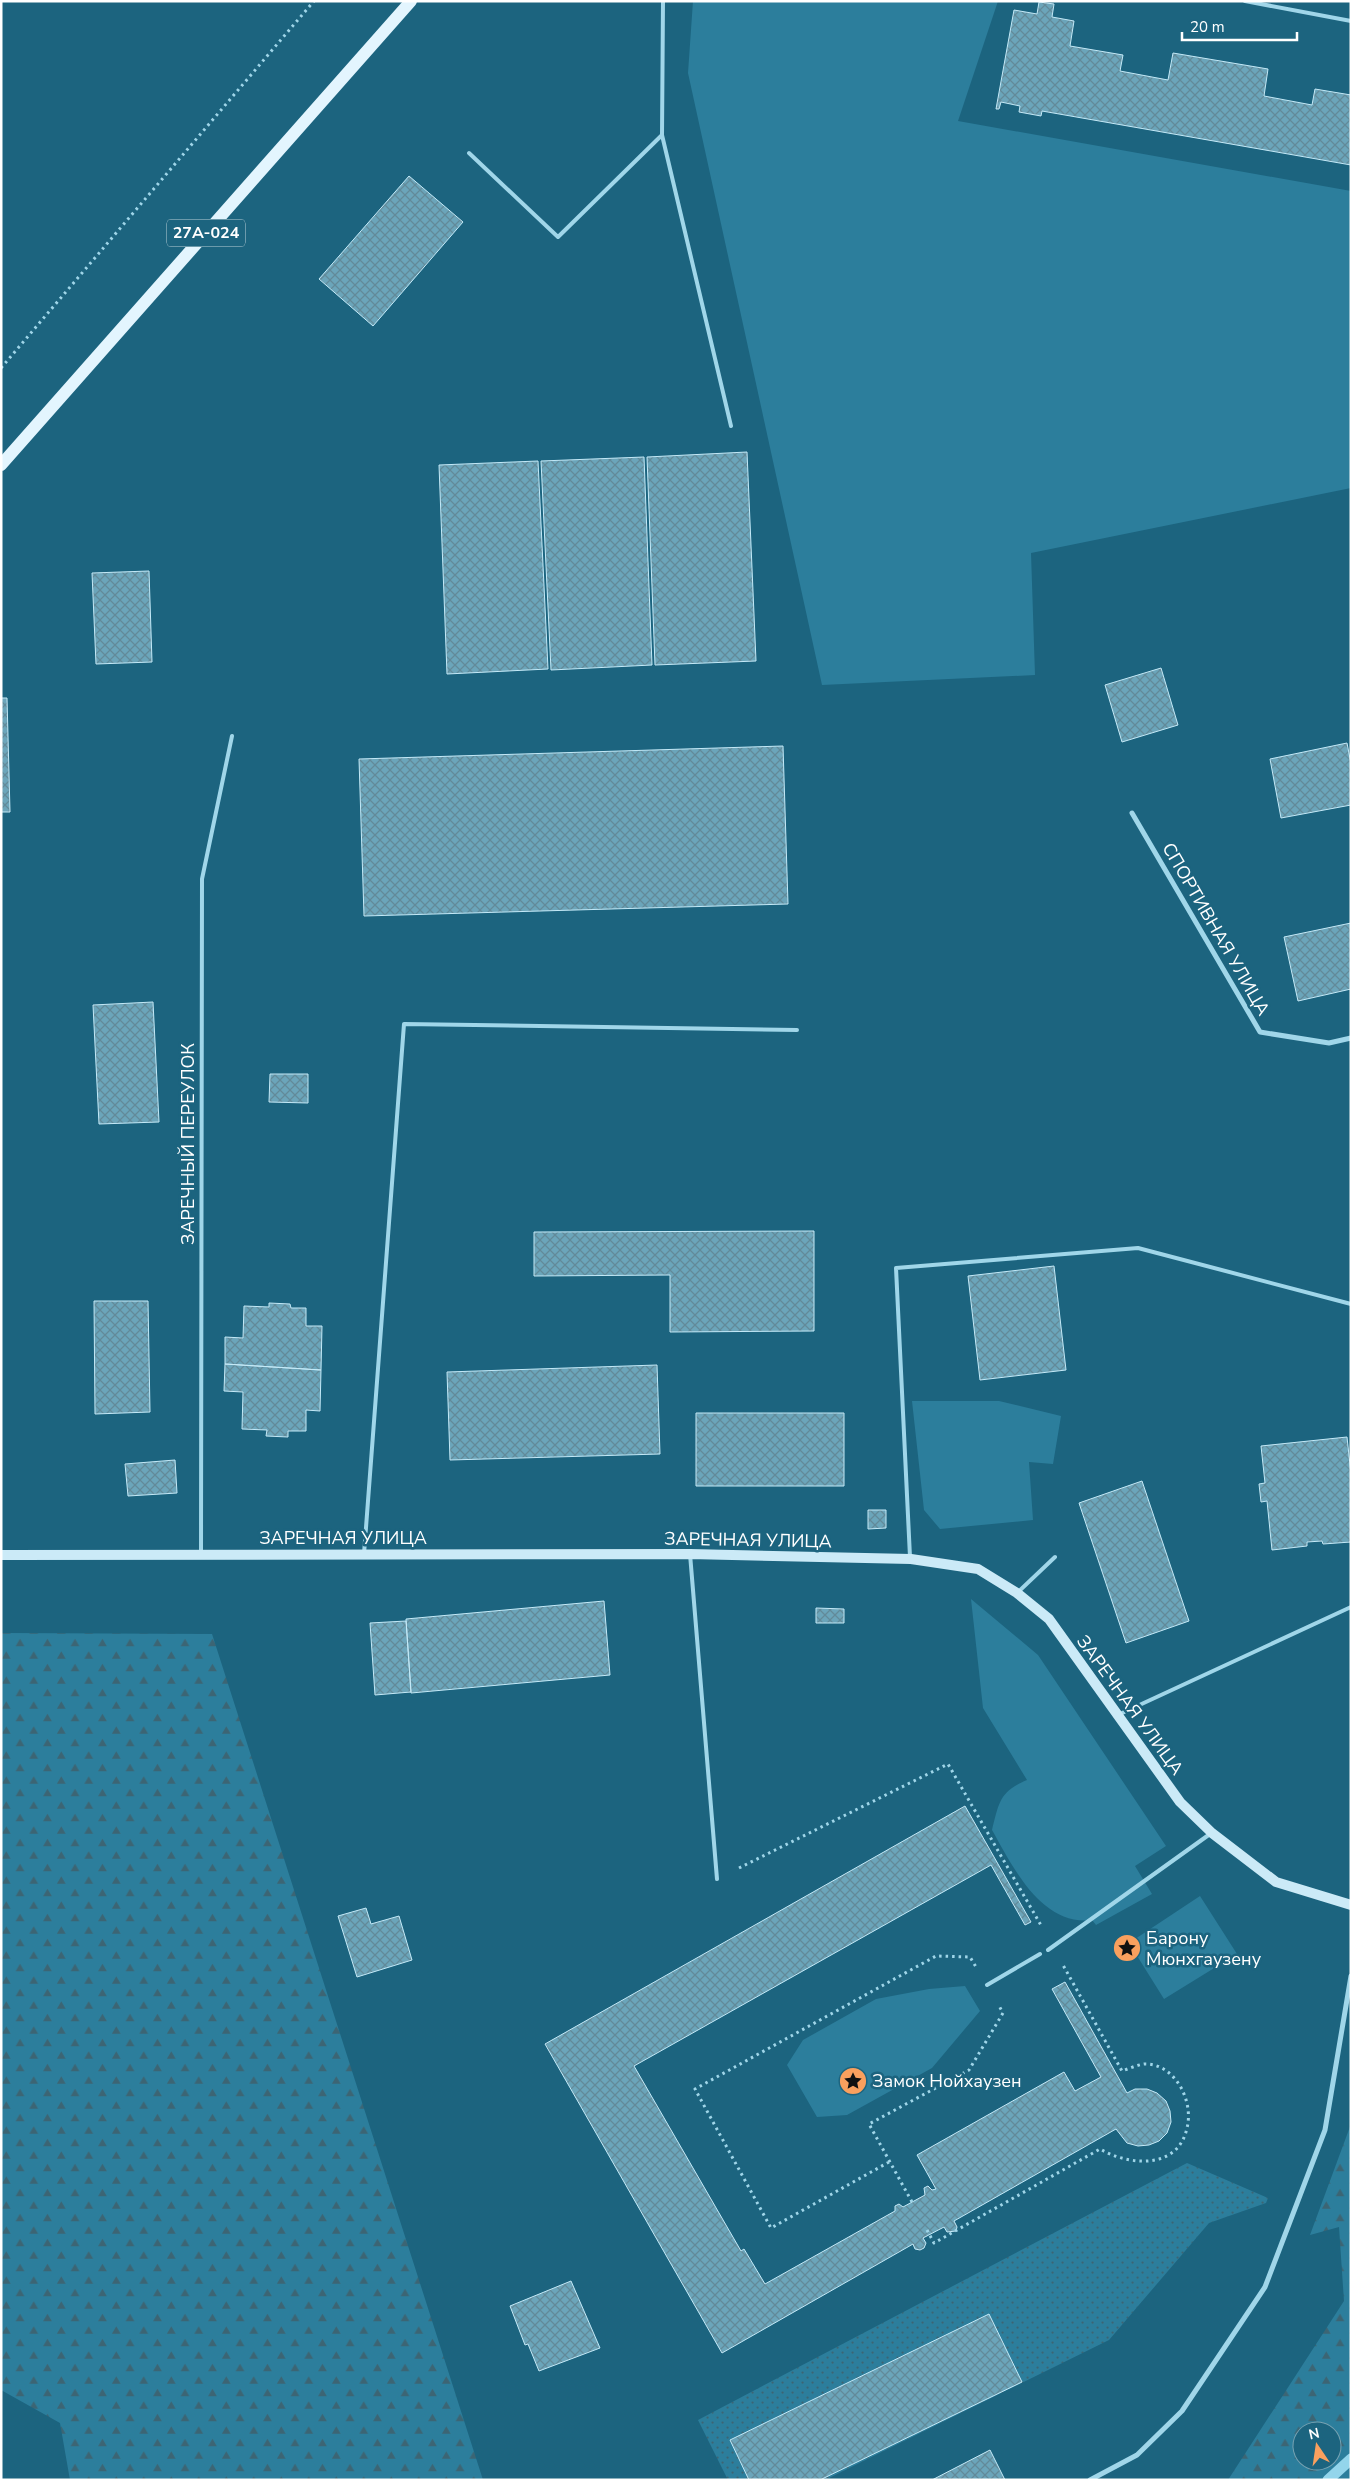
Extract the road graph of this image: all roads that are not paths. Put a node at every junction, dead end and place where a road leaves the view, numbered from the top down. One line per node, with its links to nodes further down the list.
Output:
1 (411, 1): 8 (main road, 27А-024)
2 (663, 1): 5 (lane)
3 (1245, 1): 4 (lane)
4 (1351, 22)
5 (662, 135): 6 (lane); 7 (lane)
6 (469, 153)
7 (731, 426)
8 (1, 465)
9 (232, 736): 17 (lane, ЗАРЕЧНЫЙ ПЕРЕУЛОК)
10 (1132, 813): 12 (street, СПОРТИВНАЯ УЛИЦА)
11 (797, 1030): 14 (lane)
12 (1351, 1038)
13 (1351, 1304): 19 (lane)
14 (364, 1554): 15 (main road, ЗАРЕЧНАЯ УЛИЦА); 17 (main road, ЗАРЕЧНАЯ УЛИЦА)
15 (690, 1554): 19 (main road, ЗАРЕЧНАЯ УЛИЦА); 24 (lane)
16 (1, 1555): 17 (main road, ЗАРЕЧНАЯ УЛИЦА)
17 (201, 1556)
18 (1055, 1557): 20 (lane)
19 (911, 1559): 20 (main road, ЗАРЕЧНАЯ УЛИЦА)
20 (1018, 1593): 22 (main road, ЗАРЕЧНАЯ УЛИЦА)
21 (1351, 1607): 22 (lane)
22 (1118, 1715): 23 (main road, ЗАРЕЧНАЯ УЛИЦА)
23 (1212, 1833): 25 (main road, ЗАРЕЧНАЯ УЛИЦА); 26 (lane)
24 (717, 1879)
25 (1351, 1905)
26 (1048, 1950)
27 (1040, 1954): 29 (lane)
28 (1351, 1976): 30 (street)
29 (987, 1985)
30 (1090, 2480)

